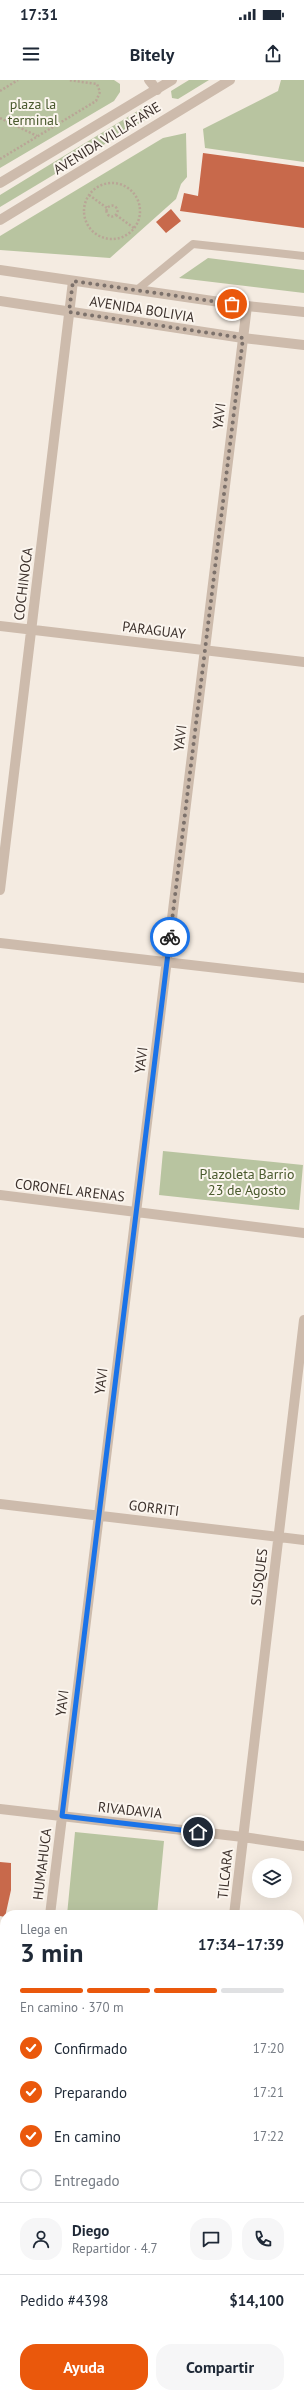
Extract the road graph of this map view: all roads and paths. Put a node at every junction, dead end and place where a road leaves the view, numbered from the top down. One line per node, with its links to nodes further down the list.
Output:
1 (18, 80): 7 (path)
2 (68, 80): 9 (path)
3 (149, 80): 6 (street)
4 (172, 80): 6 (street, AVENIDA VILLAFAÑE)
5 (230, 80): 15 (street, AVENIDA VILLAFAÑE)
6 (157, 90): 11 (street, AVENIDA VILLAFAÑE)
7 (0, 91)
8 (0, 118): 9 (path)
9 (38, 137): 10 (path)
10 (0, 159)
11 (0, 183)
12 (89, 195): 13 (path); 16 (path); 16 (path)
13 (107, 208): 14 (path); 14 (path)
14 (116, 215): 16 (path)
15 (0, 220)
16 (134, 228)
17 (304, 256): 20 (lane)
18 (0, 270): 19 (street, AVENIDA BOLIVIA)
19 (73, 281): 20 (street, AVENIDA BOLIVIA); 23 (street, COCHINOCA)
20 (138, 290): 22 (street, AVENIDA BOLIVIA)
21 (0, 301): 23 (street, AVENIDA BOLIVIA)
22 (247, 306): 24 (street, AVENIDA BOLIVIA); 25 (street, YAVI)
23 (69, 312): 25 (street, AVENIDA BOLIVIA); 28 (street, COCHINOCA)
24 (304, 312)
25 (243, 338): 26 (street, AVENIDA BOLIVIA); 29 (street, YAVI)
26 (304, 345)
27 (0, 626): 28 (street, PARAGUAY)
28 (31, 629): 29 (street, PARAGUAY); 31 (street, COCHINOCA)
29 (205, 650): 30 (street, PARAGUAY); 33 (street, YAVI)
30 (304, 662)
31 (0, 890)
32 (0, 943): 33 (street)
33 (166, 962): 34 (street); 36 (street, YAVI)
34 (304, 978)
35 (0, 1195): 36 (street, CORONEL ARENAS)
36 (136, 1212): 37 (street, CORONEL ARENAS); 40 (street, YAVI)
37 (304, 1233)
38 (304, 1320): 41 (street, SUSQUES)
39 (0, 1504): 40 (street, GORRITI)
40 (99, 1516): 41 (street, GORRITI); 44 (street, YAVI)
41 (278, 1537): 42 (street, GORRITI); 45 (street, SUSQUES)
42 (304, 1540)
43 (0, 1810): 44 (street, RIVADAVIA)
44 (62, 1816): 45 (street, RIVADAVIA); 47 (street, HUMAHUCA)
45 (243, 1837): 46 (street, RIVADAVIA); 48 (street, TILCARA)
46 (304, 1846)
47 (51, 1910)
48 (235, 1910)

